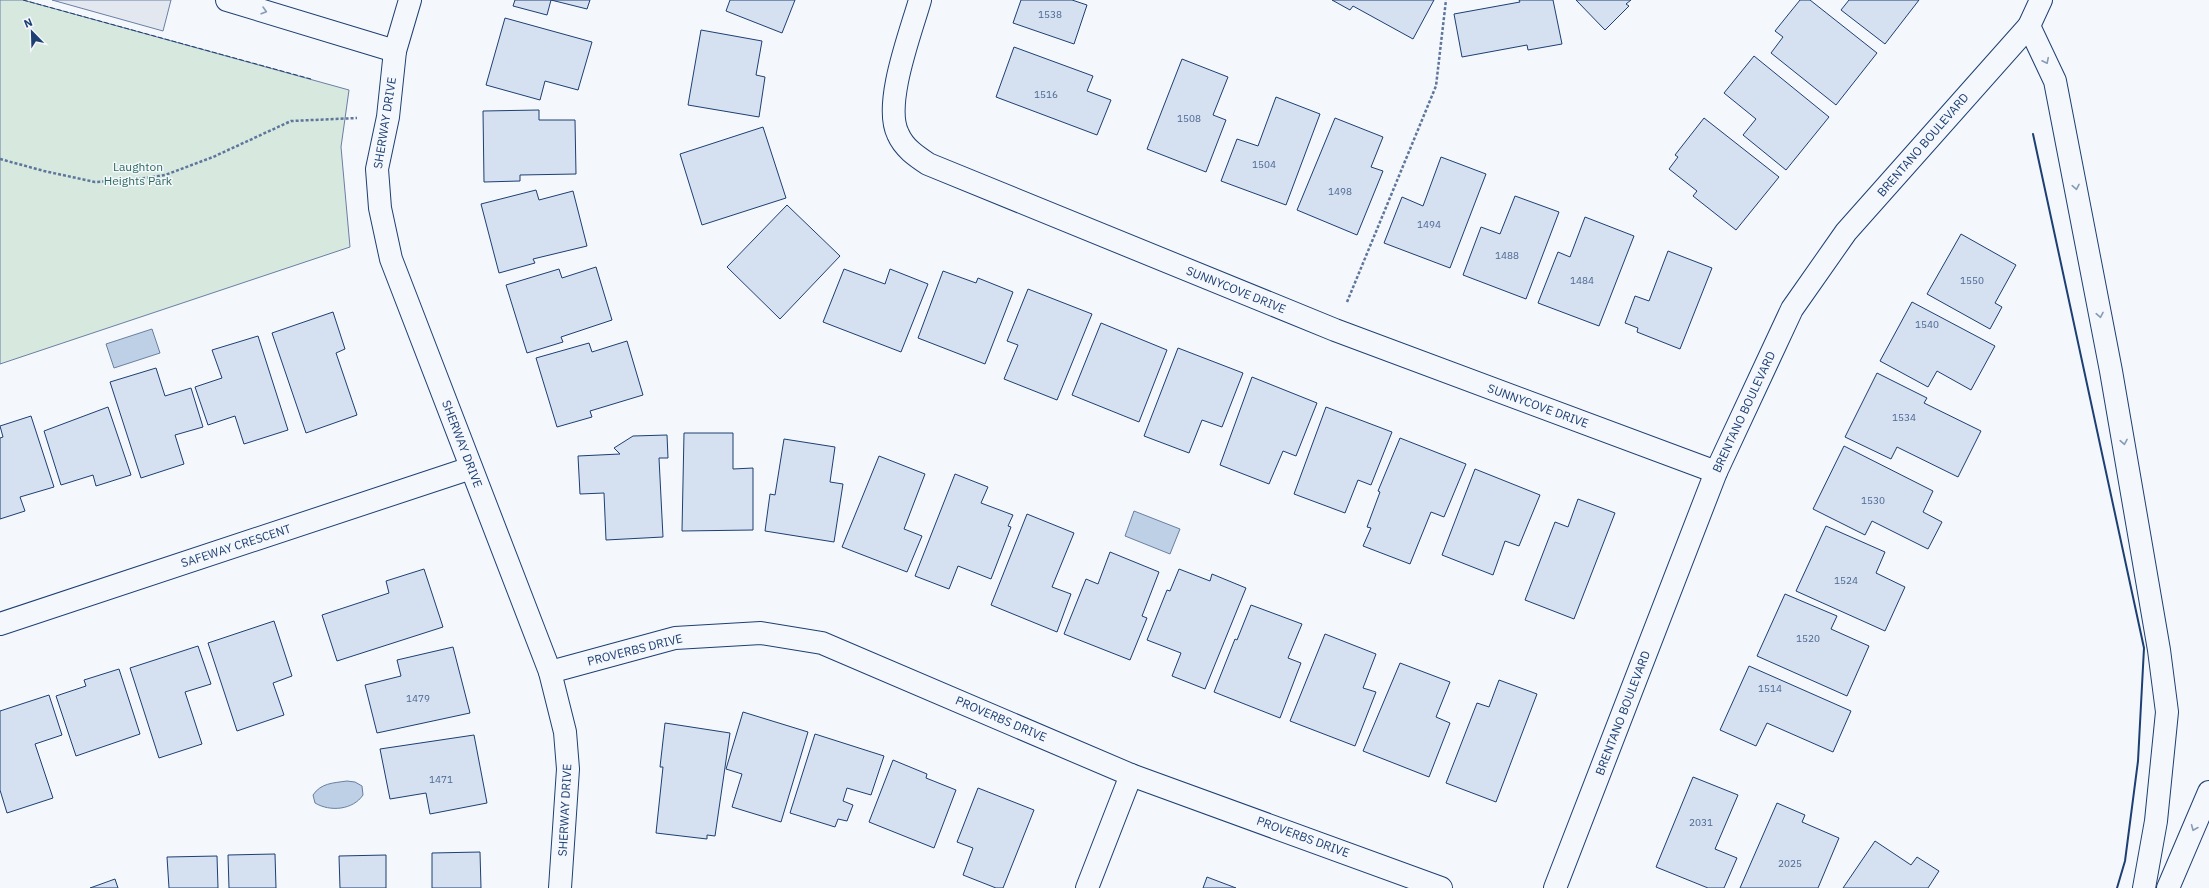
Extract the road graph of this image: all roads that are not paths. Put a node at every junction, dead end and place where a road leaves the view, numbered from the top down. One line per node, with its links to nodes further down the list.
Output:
1 (227, 0): 6 (main road, one-way to 6)
2 (410, 0): 6 (main road, SHERWAY DRIVE)
3 (920, 0): 8 (main road, SUNNYCOVE DRIVE)
4 (2041, 0): 5 (main road, BRENTANO BOULEVARD)
5 (2029, 26): 8 (main road, BRENTANO BOULEVARD); 17 (main road, one-way to 17)
6 (395, 51): 7 (main road, SHERWAY DRIVE)
7 (471, 468): 9 (main road, SAFEWAY CRESCENT); 10 (main road, SHERWAY DRIVE)
8 (1716, 472): 16 (main road, BRENTANO BOULEVARD)
9 (0, 624)
10 (550, 672): 11 (main road, PROVERBS DRIVE); 13 (main road, SHERWAY DRIVE)
11 (1131, 775): 14 (main road); 15 (main road, PROVERBS DRIVE)
12 (2209, 792): 18 (main road, one-way to 18)
13 (560, 888)
14 (1088, 888)
15 (1441, 888)
16 (1555, 888)
17 (2144, 888)
18 (2168, 888)

